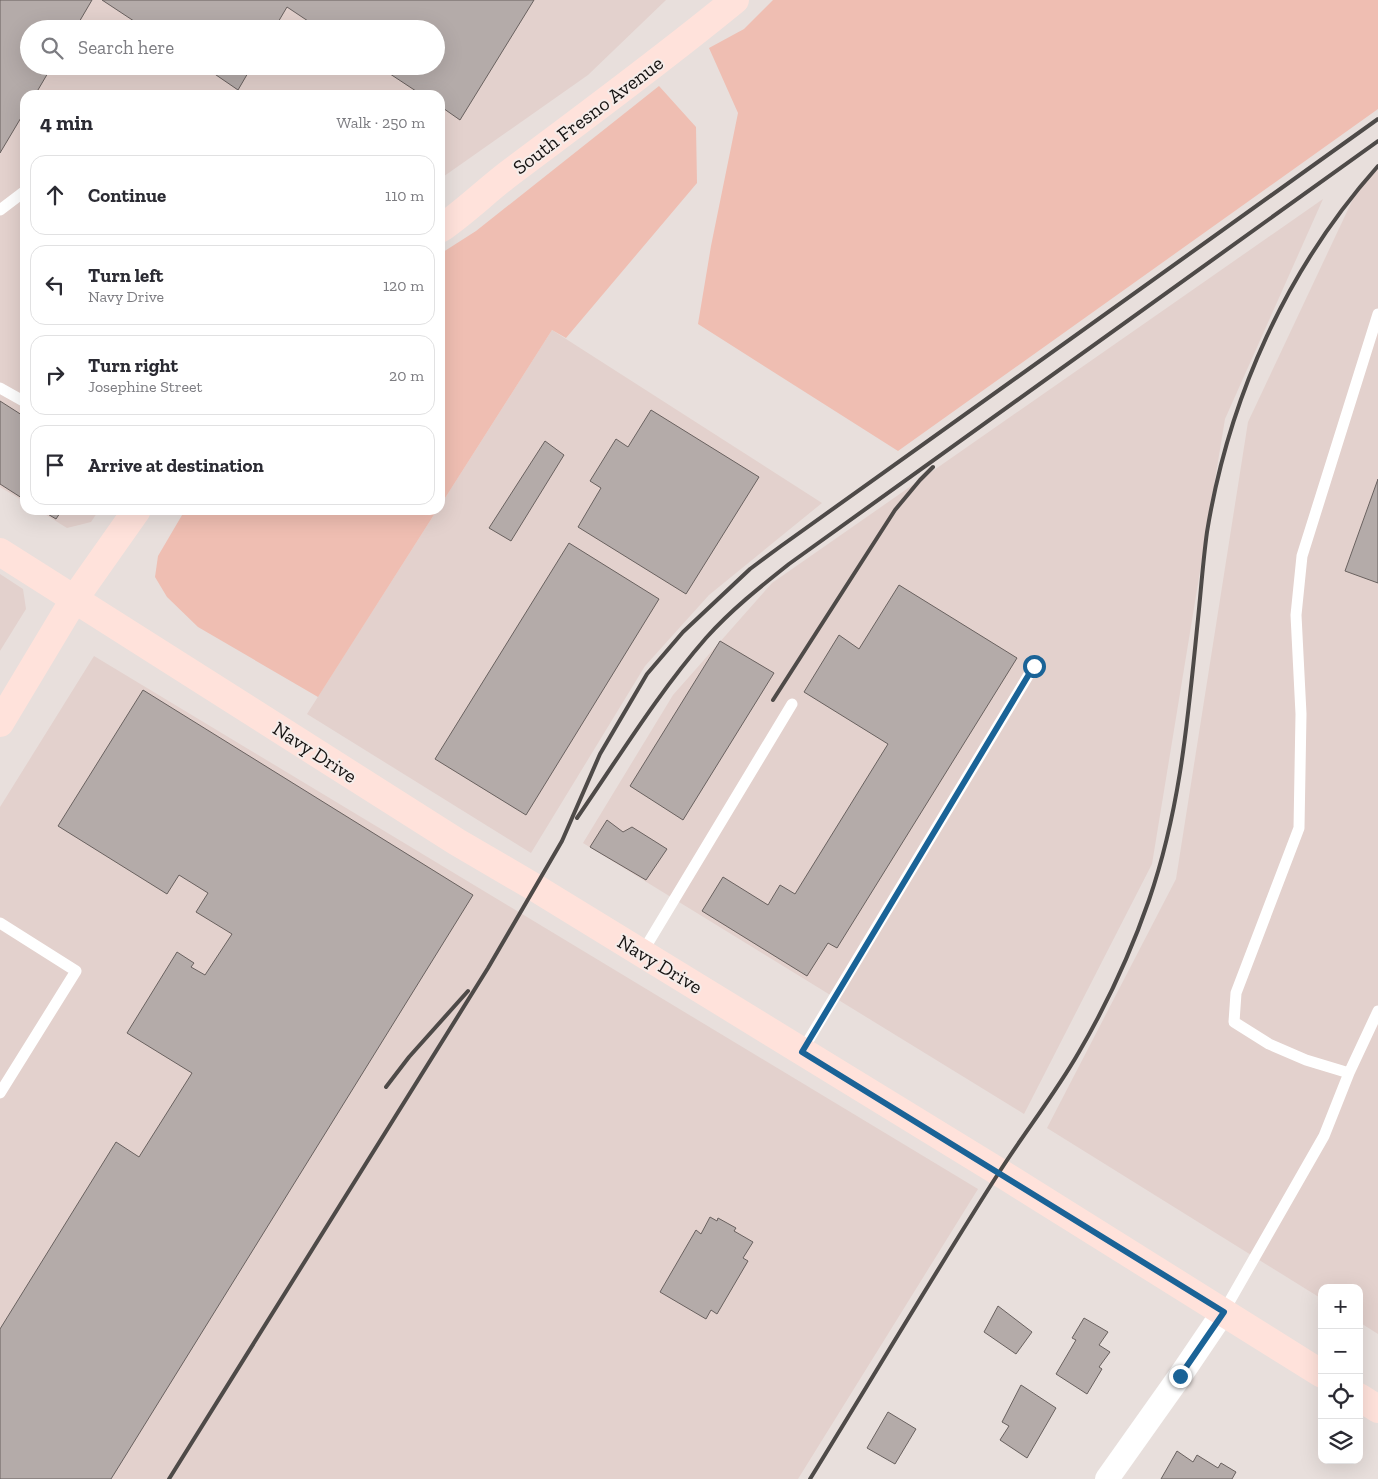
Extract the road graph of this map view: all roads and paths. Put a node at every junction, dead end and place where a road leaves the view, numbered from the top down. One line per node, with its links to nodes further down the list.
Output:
1 (735, 0): 4 (street, South Fresno Avenue)
2 (20, 195): 3 (lane)
3 (0, 210)
4 (445, 225)
5 (1378, 314): 18 (lane)
6 (0, 388): 7 (lane)
7 (20, 399)
8 (133, 515): 10 (street)
9 (0, 552): 10 (street, Navy Drive)
10 (75, 598): 13 (street); 15 (street, Navy Drive)
11 (1034, 666): 17 (lane)
12 (792, 704): 15 (lane)
13 (0, 723)
14 (0, 923): 19 (lane)
15 (642, 953): 17 (street, Navy Drive)
16 (1378, 1011): 18 (lane)
17 (802, 1052): 20 (street, Navy Drive)
18 (1348, 1073): 20 (lane)
19 (0, 1092)
20 (1224, 1312): 21 (street, Navy Drive); 24 (street)
21 (1318, 1371)
22 (1363, 1400): 23 (street)
23 (1378, 1409)
24 (1107, 1479)

